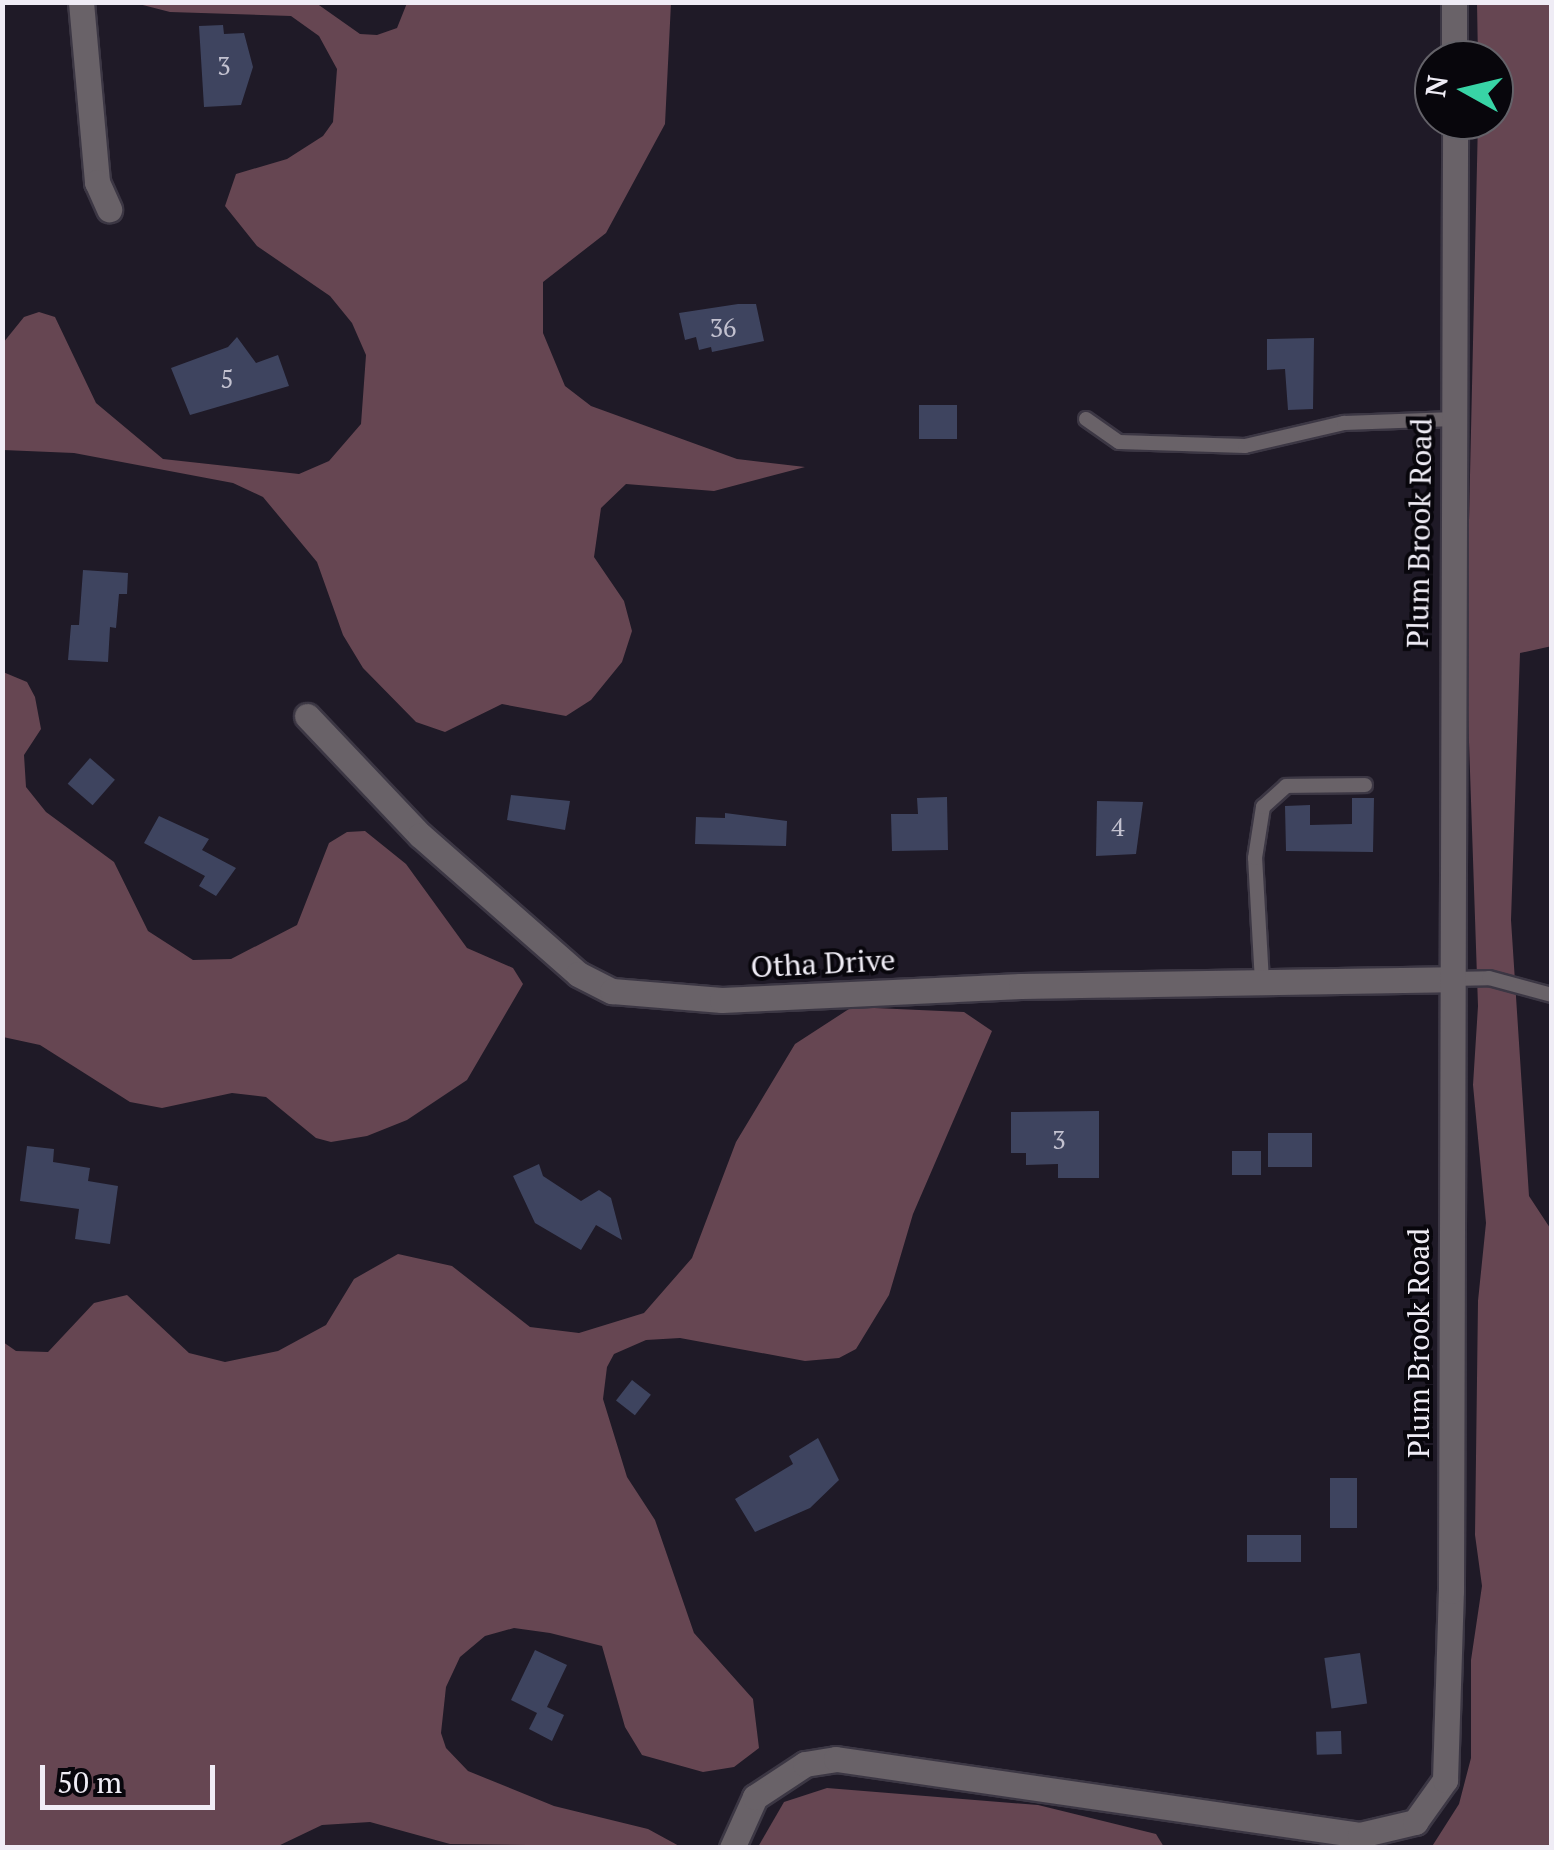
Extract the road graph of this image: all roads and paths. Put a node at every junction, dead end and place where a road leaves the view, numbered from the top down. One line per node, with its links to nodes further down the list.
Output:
1 (81, 2): 5 (street)
2 (1454, 2): 3 (street)
3 (1454, 40)
4 (1455, 140): 7 (street, Plum Brook Road)
5 (110, 209)
6 (1086, 419): 7 (lane)
7 (1454, 419): 10 (street, Plum Brook Road)
8 (307, 716): 11 (street, Otha Drive)
9 (1364, 786): 11 (lane)
10 (1450, 979): 11 (street, Otha Drive); 12 (lane); 13 (street, Plum Brook Road)
11 (1262, 982)
12 (1552, 994)
13 (732, 1848)

